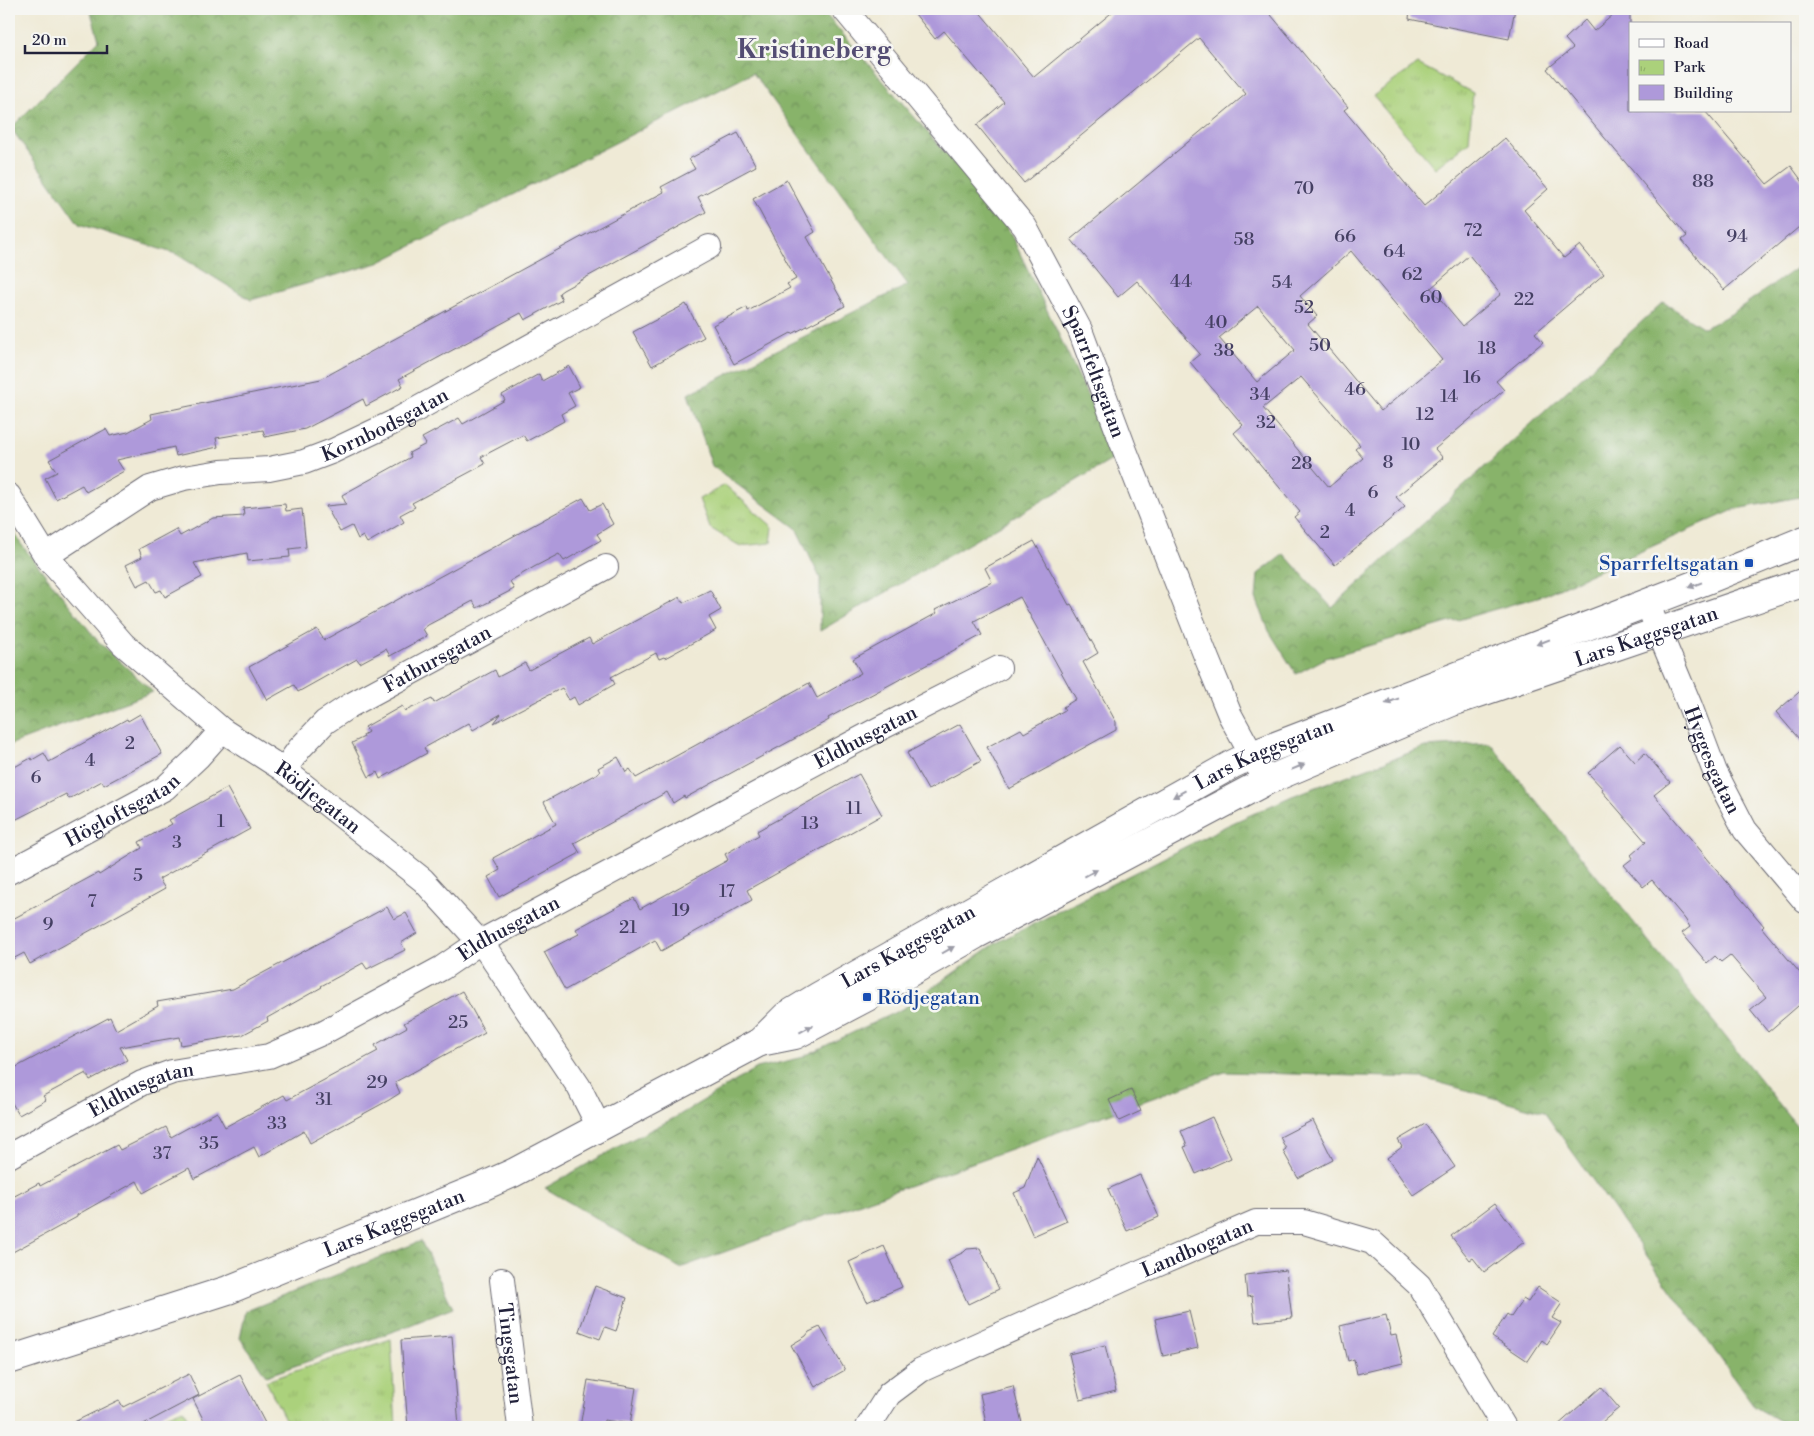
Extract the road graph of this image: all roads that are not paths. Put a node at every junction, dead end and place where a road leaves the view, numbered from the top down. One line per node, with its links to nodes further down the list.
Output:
1 (844, 9): 12 (street, Sparrfeltsgatan)
2 (709, 246): 5 (street, Kornbodsgatan)
3 (9, 496): 5 (street, Rödjegatan)
4 (1805, 540): 8 (street, Lars Kaggsgatan, one-way to 8)
5 (46, 556): 11 (street, Rödjegatan)
6 (606, 567): 13 (street, Fatbursgatan)
7 (1805, 582): 9 (street, Lars Kaggsgatan)
8 (1647, 602): 9 (street, Hyggesgatan); 12 (street, Lars Kaggsgatan, one-way to 12)
9 (1660, 633): 14 (street, Lars Kaggsgatan, one-way to 9); 16 (street, Hyggesgatan)
10 (999, 668): 17 (street, Eldhusgatan)
11 (222, 730): 13 (street, Rödjegatan); 15 (street, Högloftsgatan)
12 (1252, 755): 14 (street, Sparrfeltsgatan); 18 (street, Lars Kaggsgatan, one-way to 18)
13 (284, 770): 17 (street, Rödjegatan)
14 (1266, 781): 18 (street, Lars Kaggsgatan, one-way to 14)
15 (9, 872)
16 (1805, 901)
17 (480, 942): 19 (street, Rödjegatan); 20 (street, Eldhusgatan)
18 (760, 1042): 19 (street, Lars Kaggsgatan)
19 (599, 1126): 22 (street, Lars Kaggsgatan)
20 (9, 1156)
21 (502, 1280): 23 (street, Tingsgatan)
22 (9, 1360)
23 (520, 1427)
24 (868, 1427): 25 (street, Landbogatan)
25 (1504, 1427)

